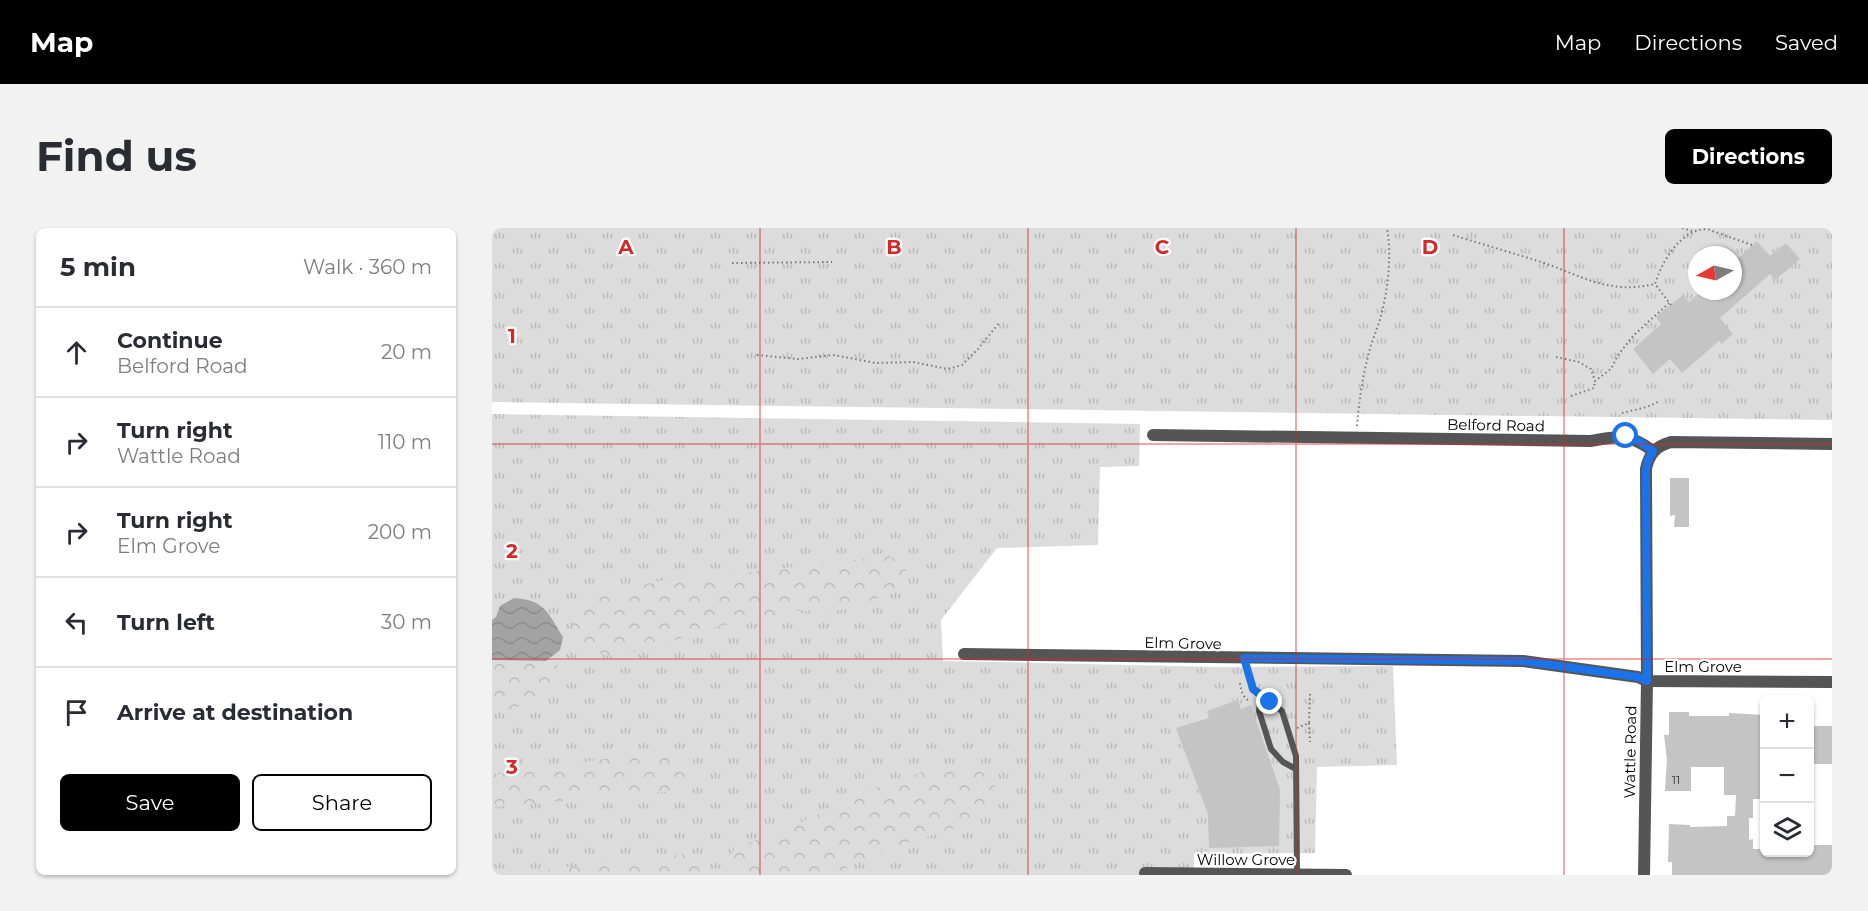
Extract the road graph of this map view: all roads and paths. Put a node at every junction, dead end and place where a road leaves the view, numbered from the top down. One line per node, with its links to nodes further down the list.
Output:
1 (1387, 228): 18 (path)
2 (1682, 228): 4 (path)
3 (1711, 229): 4 (path); 6 (path)
4 (1695, 231): 9 (path)
5 (1453, 236): 9 (path)
6 (1752, 245)
7 (832, 262): 8 (path)
8 (732, 263)
9 (1655, 284): 13 (path)
10 (999, 323): 11 (path)
11 (757, 355)
12 (1556, 357): 13 (path)
13 (1595, 381): 14 (path)
14 (1571, 396)
15 (1660, 401): 16 (path)
16 (1622, 413)
17 (1153, 435): 18 (street, Belford Road)
18 (1356, 438): 20 (street, Belford Road)
19 (1832, 444): 20 (street)
20 (1653, 451): 23 (street, Wattle Road)
21 (964, 654): 22 (street, Elm Grove)
22 (1244, 658): 23 (street, Elm Grove); 25 (lane)
23 (1647, 681): 24 (street, Elm Grove); 32 (street, Wattle Road)
24 (1832, 682)
25 (1261, 695): 28 (lane); 28 (lane)
26 (1309, 723): 27 (path)
27 (1310, 742)
28 (1296, 769): 30 (lane)
29 (1145, 873): 30 (street, Willow Grove)
30 (1297, 874): 31 (street, Willow Grove)
31 (1346, 875)
32 (1644, 875)

